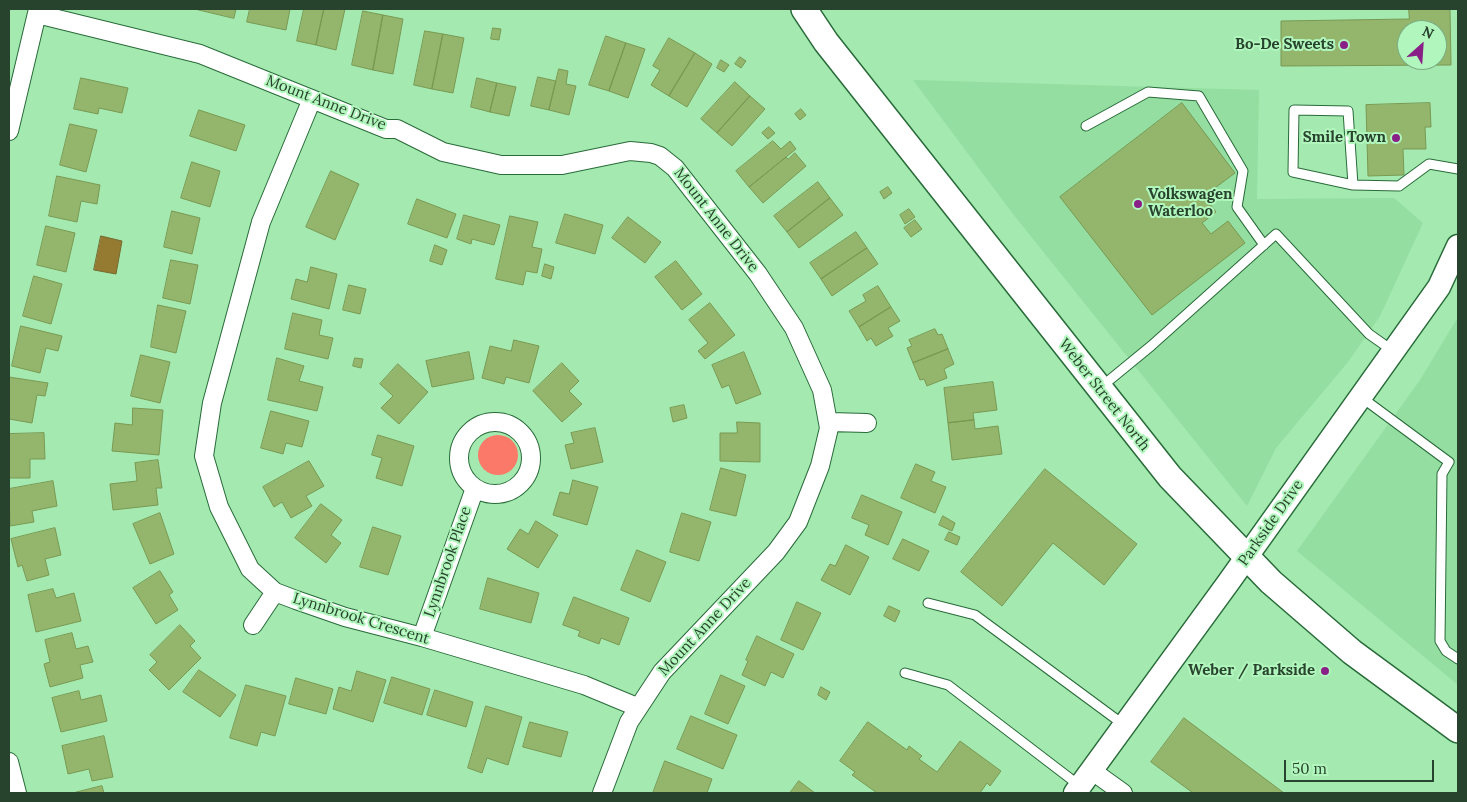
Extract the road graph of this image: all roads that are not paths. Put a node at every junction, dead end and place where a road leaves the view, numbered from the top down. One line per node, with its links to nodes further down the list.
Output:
1 (804, 9): 11 (main road, Weber Street North)
2 (38, 11): 3 (street, Mount Anne Drive); 4 (street)
3 (312, 98): 13 (street, Mount Anne Drive); 17 (street, Lynnbrook Crescent)
4 (10, 124)
5 (1086, 126): 8 (lane)
6 (1458, 169): 7 (lane)
7 (1353, 185): 7 (lane)
8 (1264, 245): 10 (lane); 11 (lane)
9 (1458, 246): 10 (street, Parkside Drive)
10 (1394, 352): 12 (street, Parkside Drive)
11 (1098, 389): 16 (main road, Weber Street North)
12 (1361, 397): 16 (street, Parkside Drive); 21 (lane)
13 (829, 422): 14 (street); 23 (street, Mount Anne Drive)
14 (867, 423)
15 (474, 488): 15 (street, Lynnbrook Place); 20 (street, Lynnbrook Place)
16 (1246, 558): 24 (street, Parkside Drive); 25 (main road, Weber Street North)
17 (275, 592): 19 (street); 20 (street, Lynnbrook Crescent)
18 (928, 603): 24 (lane)
19 (253, 625)
20 (422, 637): 23 (street, Lynnbrook Crescent)
21 (1458, 659)
22 (905, 673): 27 (lane)
23 (637, 707): 29 (street, Mount Anne Drive)
24 (1124, 725): 27 (street, Parkside Drive)
25 (1458, 730)
26 (9, 762): 28 (street)
27 (1082, 783): 30 (street)
28 (17, 793)
29 (602, 793)
30 (1123, 793)

